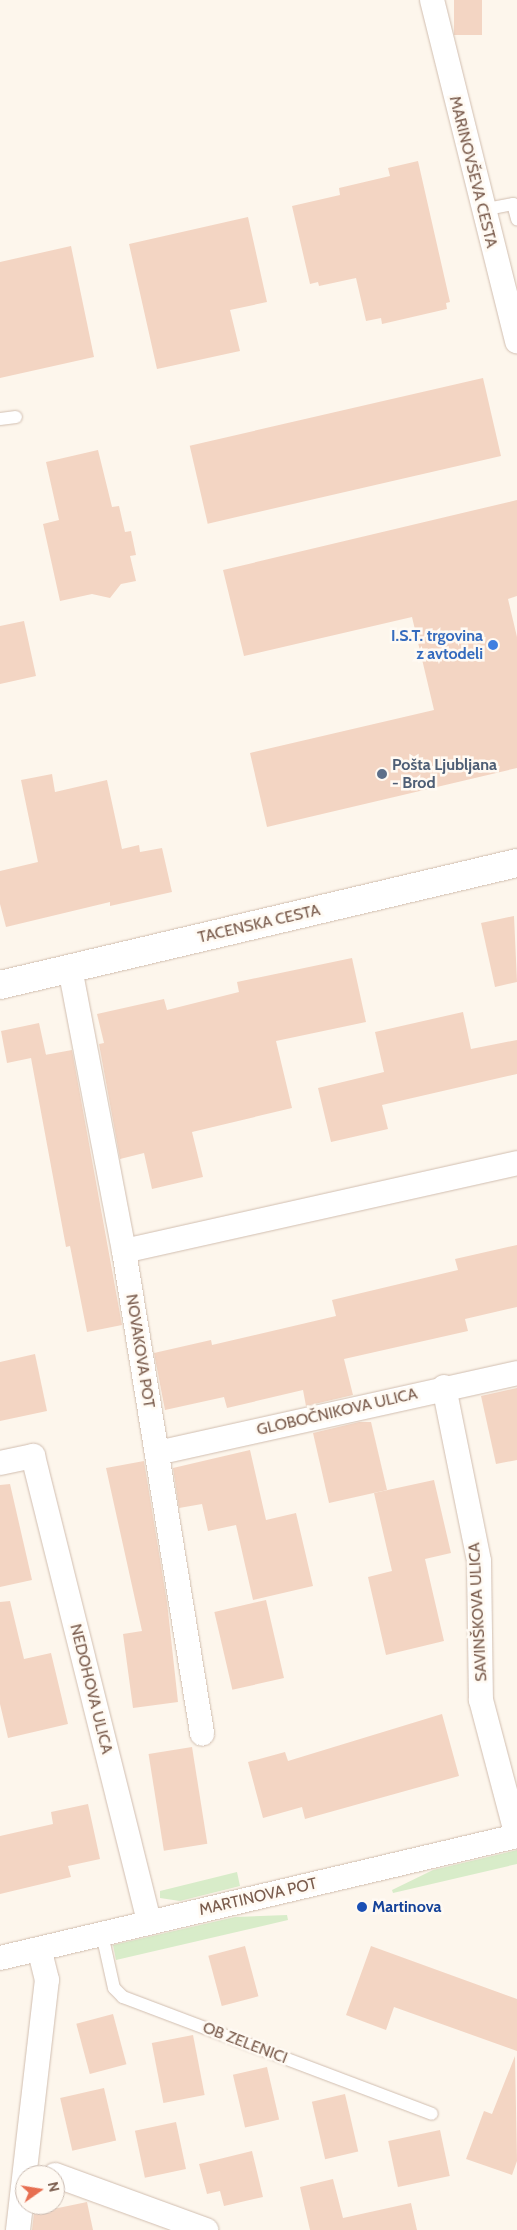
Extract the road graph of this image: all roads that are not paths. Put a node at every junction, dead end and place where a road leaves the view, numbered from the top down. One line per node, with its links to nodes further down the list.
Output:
1 (432, 0): 3 (street, MARINOVŠEVA CESTA)
2 (515, 205): 3 (lane); 4 (lane)
3 (482, 210): 5 (street, MARINOVŠEVA CESTA)
4 (517, 219)
5 (517, 342)
6 (16, 416): 7 (lane)
7 (0, 419)
8 (517, 863): 9 (main road, TACENSKA CESTA)
9 (70, 968): 10 (main road, TACENSKA CESTA); 12 (street, NOVAKOVA POT)
10 (0, 985)
11 (517, 1163): 12 (street)
12 (124, 1251): 15 (street, NOVAKOVA POT)
13 (517, 1372): 14 (street, GLOBOČNIKOVA ULICA)
14 (444, 1387): 15 (street, GLOBOČNIKOVA ULICA); 18 (street, SAVINŠKOVA ULICA)
15 (156, 1452): 17 (street, NOVAKOVA POT)
16 (0, 1463): 19 (street, NEDOHOVA ULICA)
17 (202, 1734)
18 (517, 1836): 19 (street, MARTINOVA POT)
19 (149, 1922): 20 (street, MARTINOVA POT)
20 (102, 1934): 21 (street, MARTINOVA POT); 23 (lane, OB ZELENICI)
21 (39, 1948): 22 (street, MARTINOVA POT); 24 (street)
22 (0, 1958)
23 (432, 2114)
24 (26, 2165)
25 (65, 2179): 28 (street)
26 (20, 2215): 27 (street)
27 (18, 2230)
28 (206, 2230)

